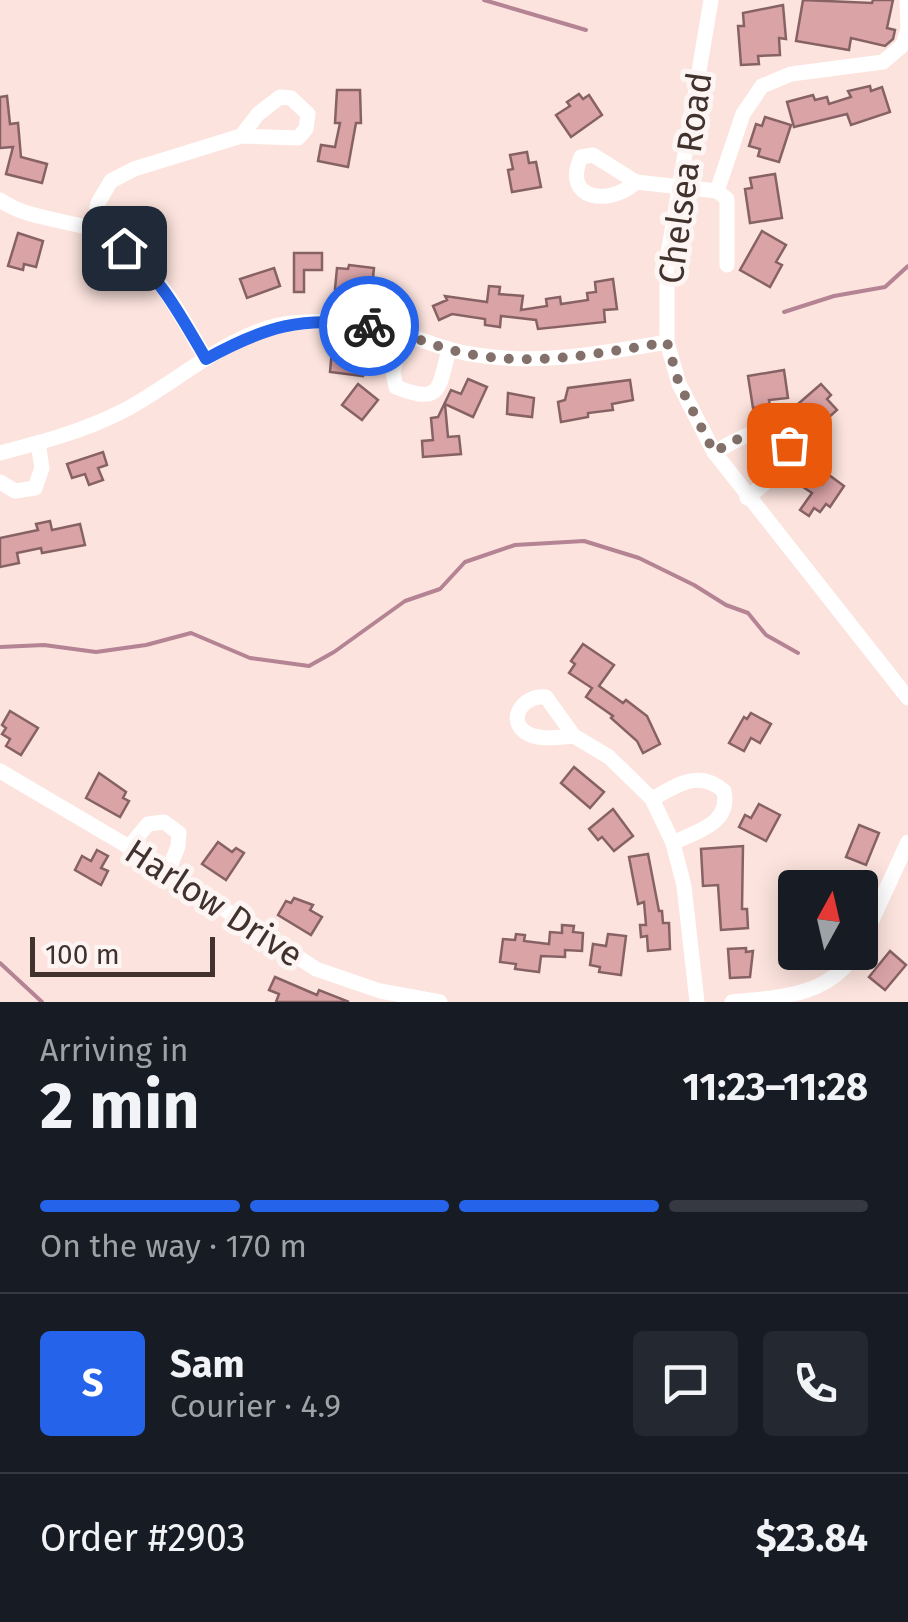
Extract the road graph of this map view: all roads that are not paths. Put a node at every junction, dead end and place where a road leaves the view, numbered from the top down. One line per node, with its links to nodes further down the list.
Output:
1 (711, 0): 5 (street, Chelsea Road)
2 (906, 0): 6 (street)
3 (241, 136): 8 (street)
4 (636, 182): 5 (street)
5 (678, 189): 6 (street); 11 (street, Chelsea Road)
6 (717, 191): 9 (street)
7 (0, 200): 8 (street)
8 (92, 230): 13 (street)
9 (728, 265)
10 (402, 334): 12 (street); 12 (street); 13 (street)
11 (667, 342): 12 (street); 15 (street, Chelsea Road)
12 (449, 350)
13 (206, 359): 14 (street)
14 (38, 442): 16 (street); 17 (street)
15 (714, 452): 18 (street, Chelsea Road); 18 (street)
16 (0, 453)
17 (0, 482)
18 (747, 498): 19 (street, Chelsea Road)
19 (905, 688)
20 (574, 736): 22 (street)
21 (0, 771): 25 (street, Harlow Drive)
22 (652, 798): 24 (street); 24 (street)
23 (908, 842): 27 (street)
24 (673, 843): 31 (street)
25 (128, 847): 26 (street, Harlow Drive); 26 (street)
26 (168, 872): 30 (street, Harlow Drive)
27 (878, 906)
28 (839, 970): 29 (street)
29 (792, 999): 32 (street)
30 (440, 1002)
31 (697, 1002)
32 (732, 1002)

